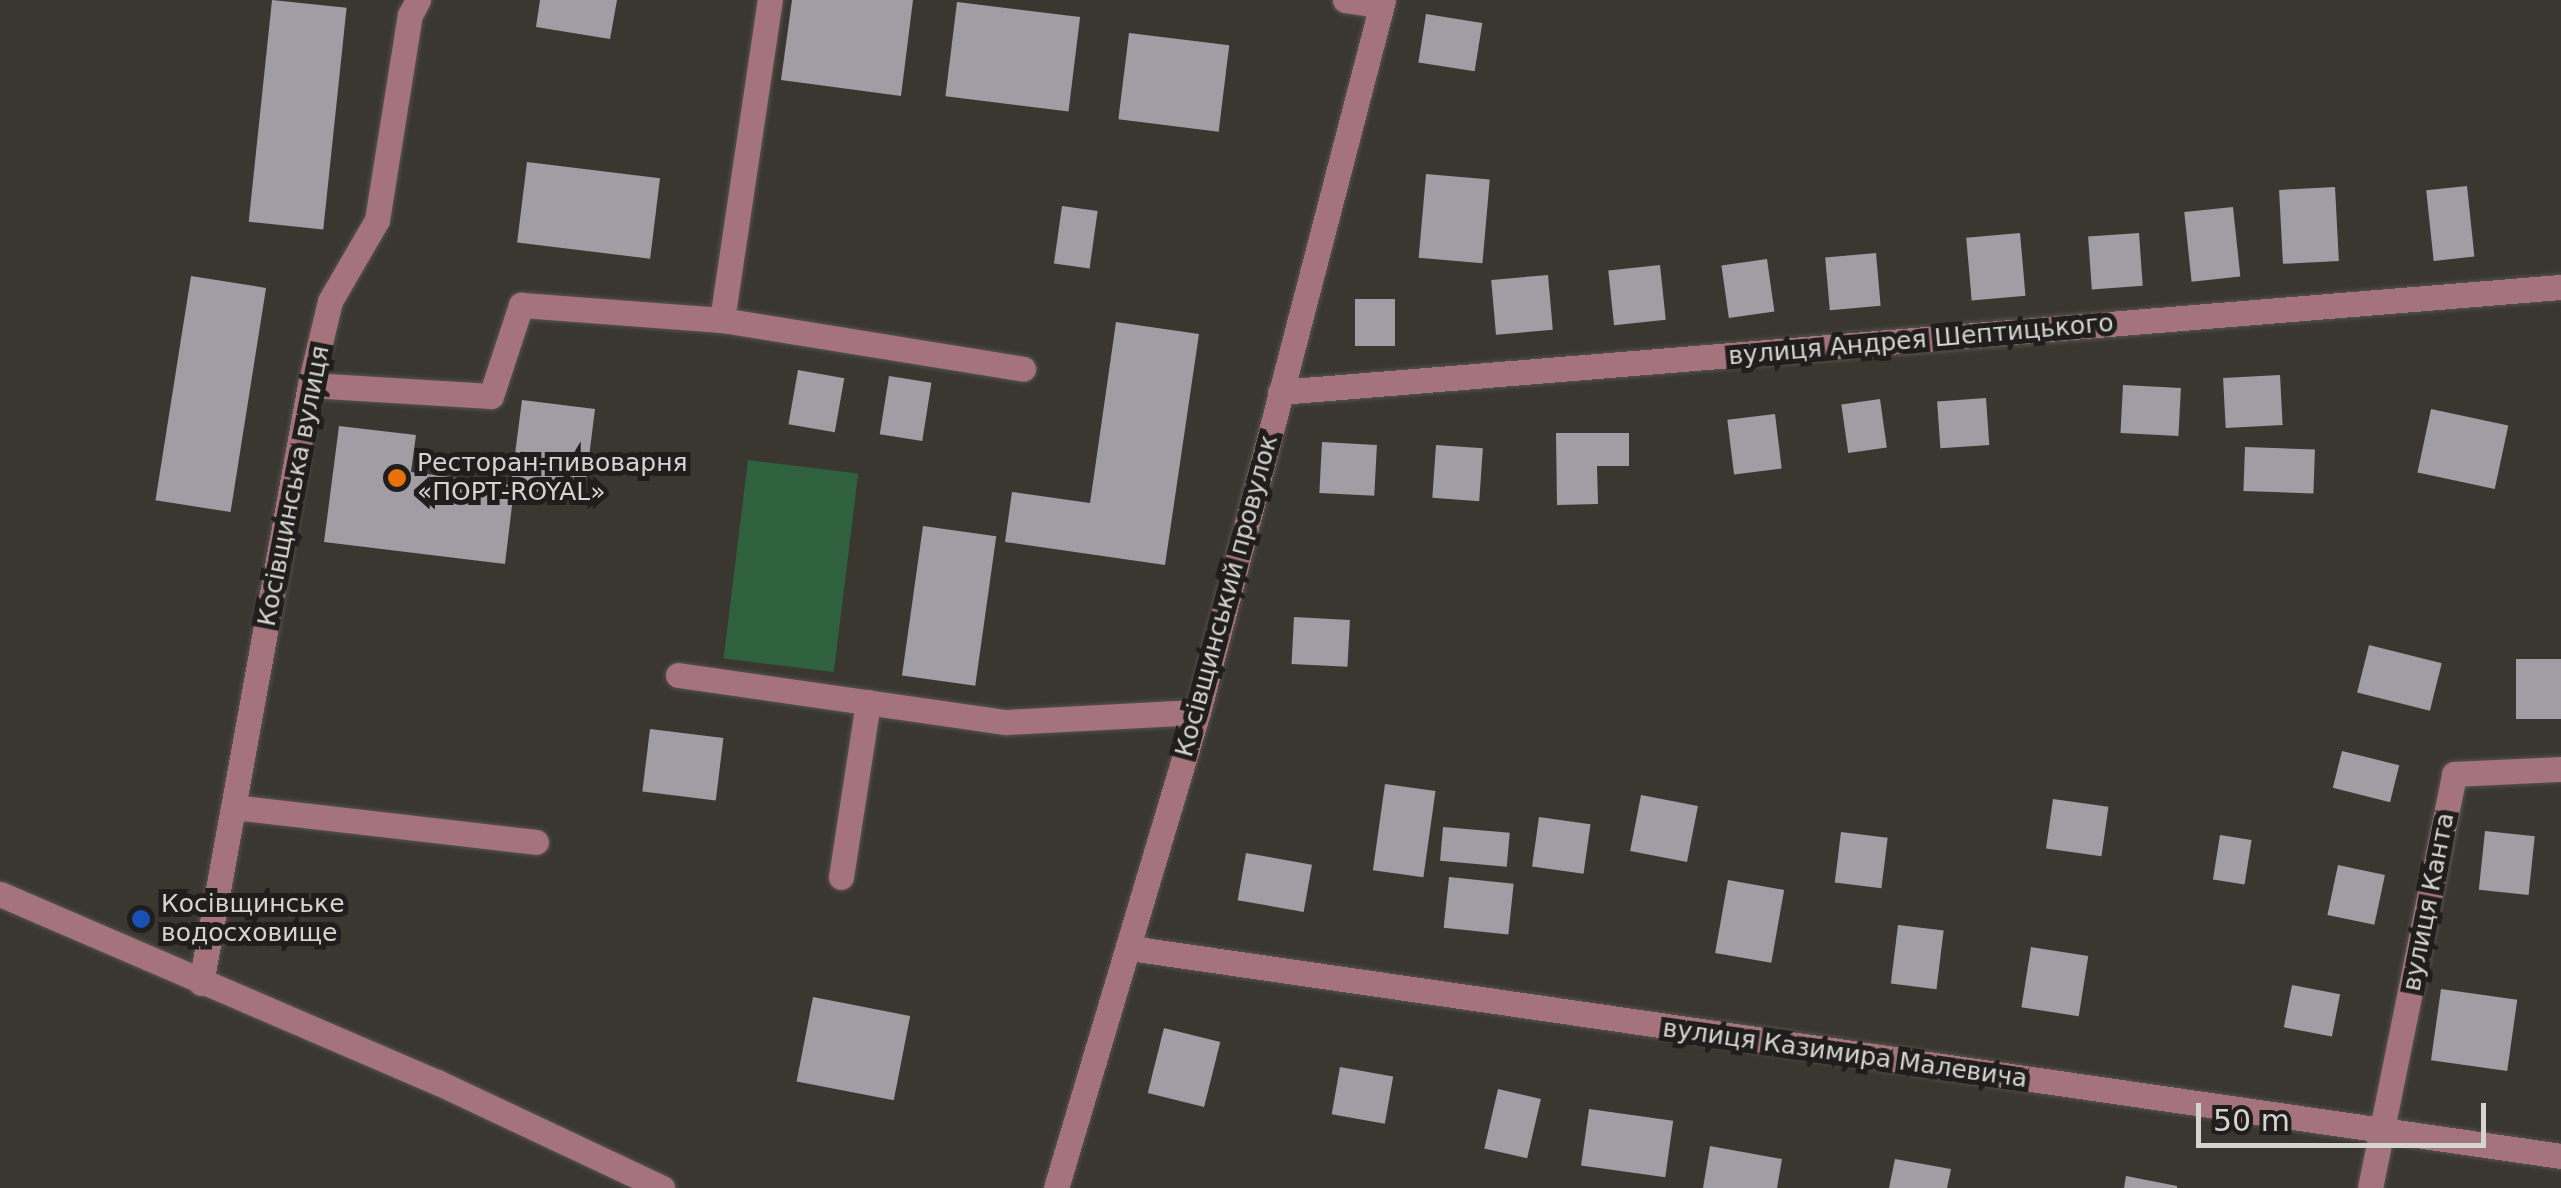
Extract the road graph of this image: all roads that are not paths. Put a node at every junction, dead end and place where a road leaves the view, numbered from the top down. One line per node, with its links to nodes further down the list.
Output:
1 (418, 0): 8 (street, Косівщинська вулиця)
2 (770, 0): 6 (street)
3 (1344, 0): 4 (street)
4 (1382, 3): 9 (street, Косівщинський провулок)
5 (2561, 287): 9 (street, вулиця Андрея Шептицького)
6 (722, 320): 7 (street); 8 (street)
7 (1023, 370)
8 (310, 385): 14 (street, Косівщинська вулиця)
9 (1280, 392): 12 (street, Косівщинський провулок)
10 (678, 676): 11 (street)
11 (868, 702): 12 (street); 16 (street)
12 (1198, 712): 18 (street, Косівщинський провулок)
13 (2561, 769): 20 (street, вулиця Канта)
14 (234, 808): 15 (street); 19 (street, Косівщинська вулиця)
15 (536, 842)
16 (841, 876)
17 (0, 894): 19 (street)
18 (1130, 948): 20 (street, вулиця Казимира Малевича); 23 (street, Косівщинський провулок)
19 (200, 983): 22 (street)
20 (2382, 1134): 21 (street, вулиця Казимира Малевича); 24 (street)
21 (2561, 1156)
22 (662, 1188)
23 (1056, 1188)
24 (2370, 1188)

